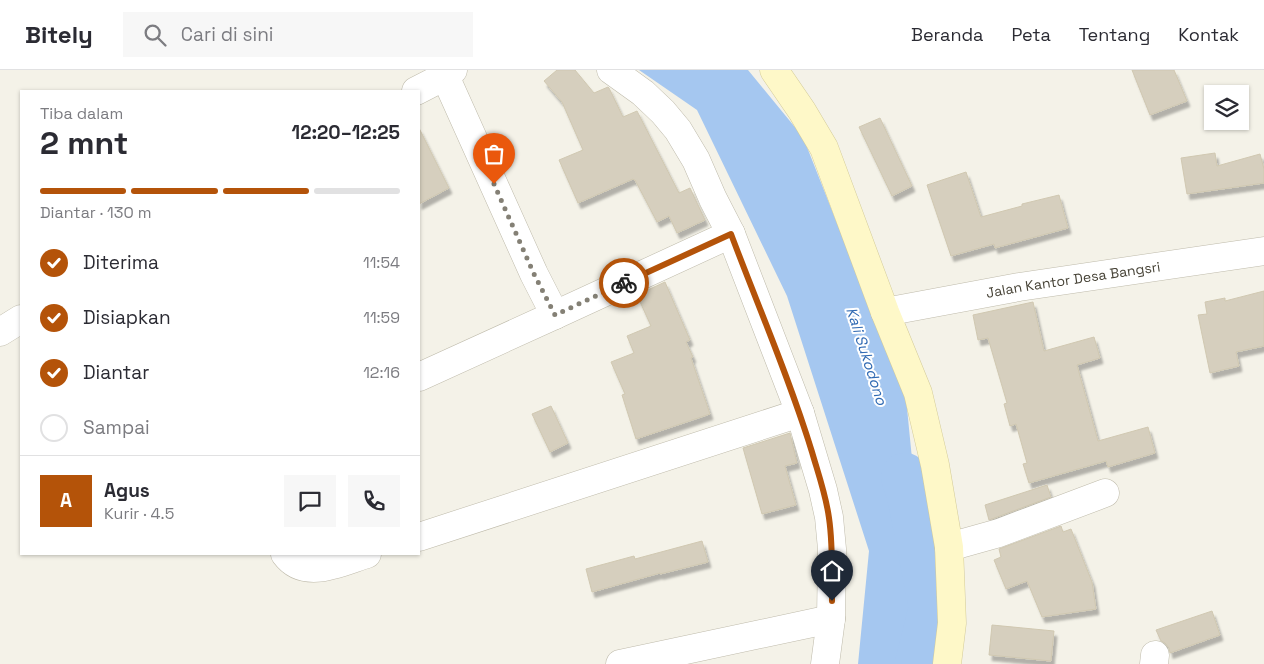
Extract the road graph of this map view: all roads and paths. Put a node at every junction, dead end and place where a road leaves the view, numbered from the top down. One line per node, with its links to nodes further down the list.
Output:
1 (611, 70): 5 (street)
2 (774, 70): 7 (main road)
3 (449, 73): 4 (street); 8 (street)
4 (418, 90)
5 (731, 234): 8 (street); 12 (street)
6 (1264, 251): 7 (street, Jalan Kantor Desa Bangsri)
7 (885, 312): 15 (main road)
8 (555, 315): 11 (street)
9 (20, 320): 10 (street)
10 (0, 332)
11 (420, 377)
12 (800, 414): 14 (street); 18 (street)
13 (1105, 493): 15 (street)
14 (420, 537)
15 (949, 547): 21 (main road)
16 (286, 555): 17 (street)
17 (363, 555)
18 (831, 619): 19 (street); 20 (street)
19 (620, 664)
20 (825, 664)
21 (947, 664)

